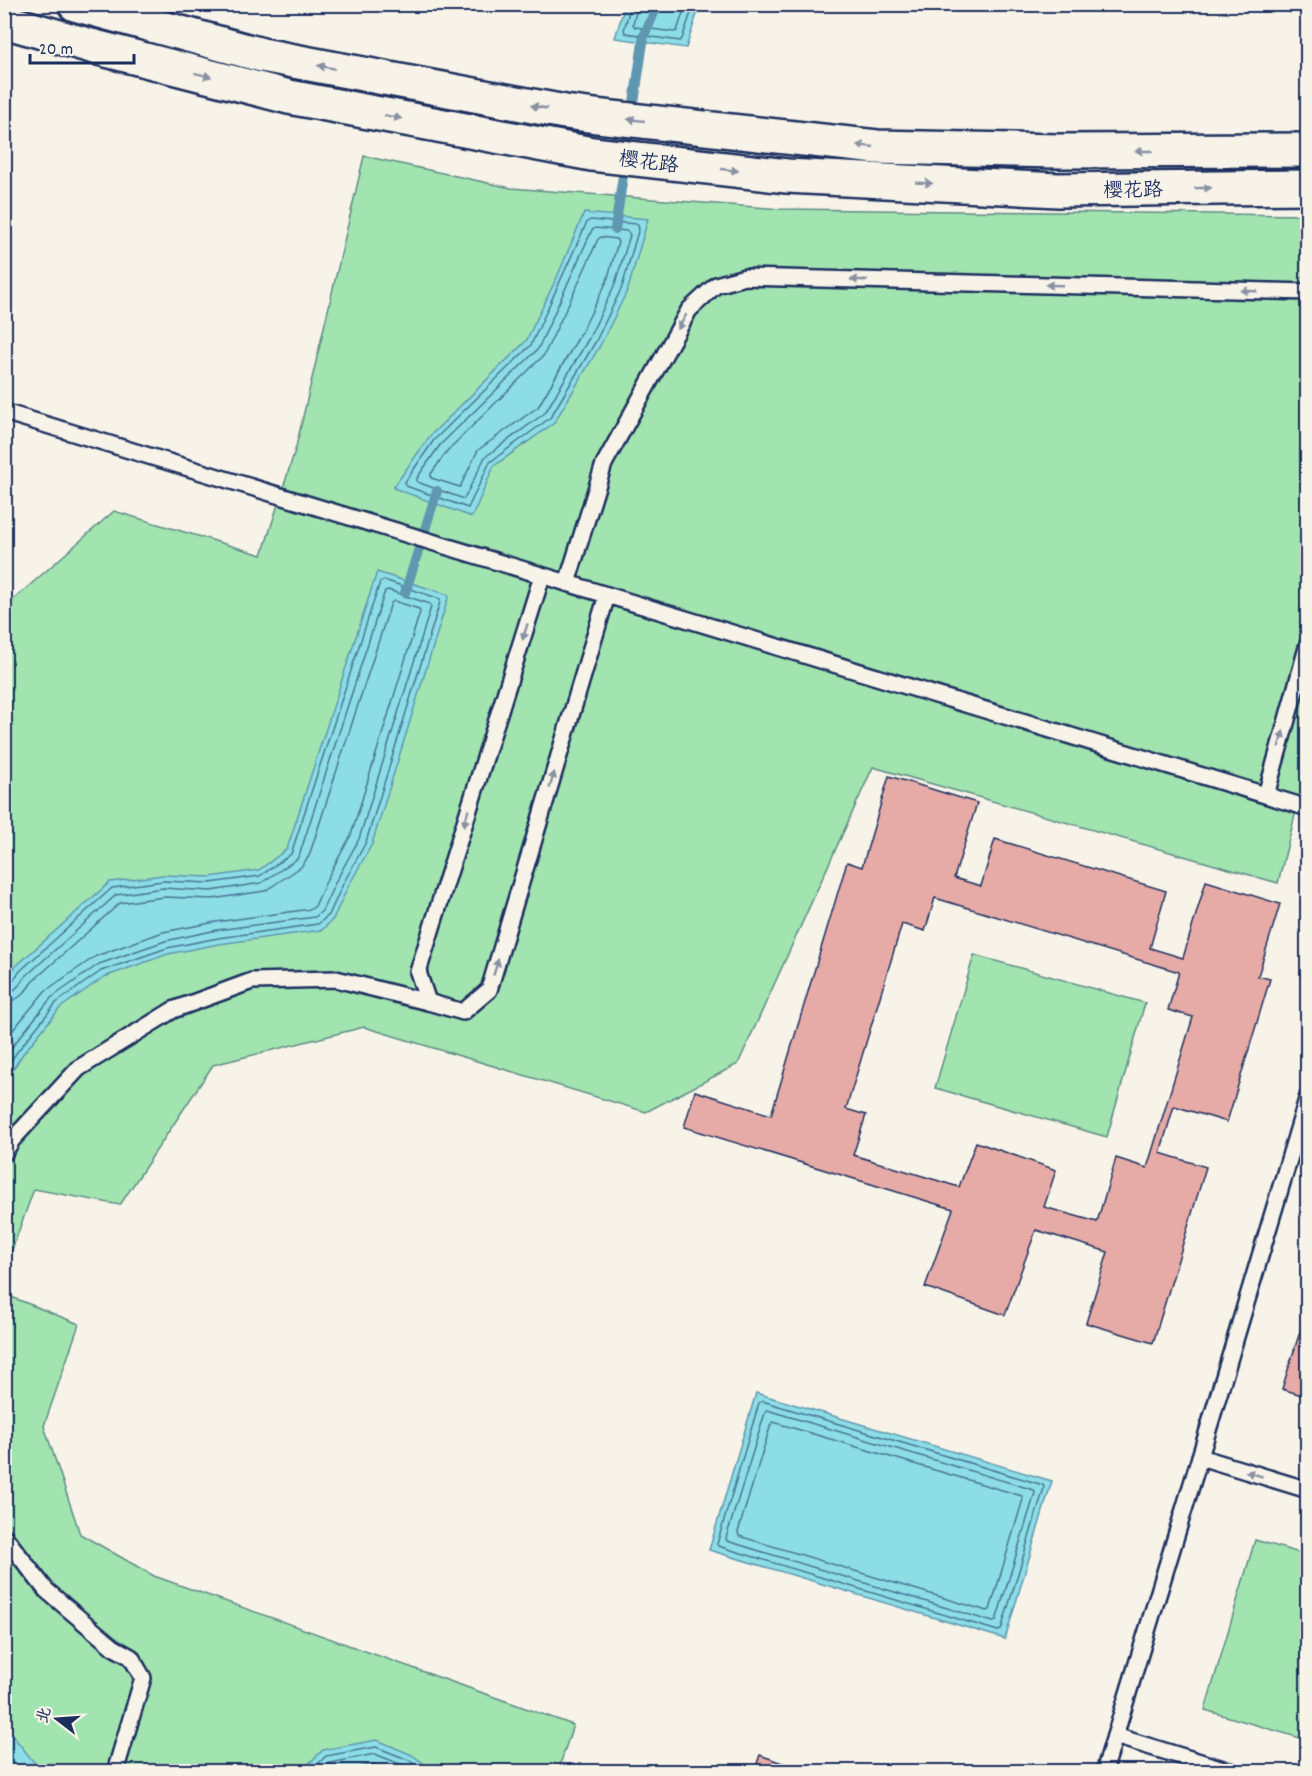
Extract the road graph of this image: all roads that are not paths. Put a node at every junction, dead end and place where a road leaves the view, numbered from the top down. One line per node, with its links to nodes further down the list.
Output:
1 (75, 4): 3 (street, 樱花路, one-way to 1)
2 (4, 21): 4 (street, 樱花路, one-way to 4)
3 (1308, 150)
4 (1308, 187)
5 (1308, 292): 8 (lane, one-way to 8)
6 (4, 412): 7 (lane)
7 (542, 576): 8 (lane); 13 (lane, one-way to 13)
8 (567, 583): 9 (lane)
9 (607, 596): 11 (lane); 13 (lane, one-way to 9)
10 (1308, 644): 11 (lane, one-way to 10)
11 (1266, 795): 12 (lane)
12 (1308, 808)
13 (428, 1002): 15 (lane)
14 (1308, 1096): 16 (lane)
15 (4, 1153)
16 (1200, 1457): 17 (lane, one-way to 16); 19 (lane)
17 (1308, 1490)
18 (4, 1536): 20 (lane)
19 (1115, 1736): 21 (lane); 22 (lane)
20 (116, 1772)
21 (1104, 1772)
22 (1233, 1772)

